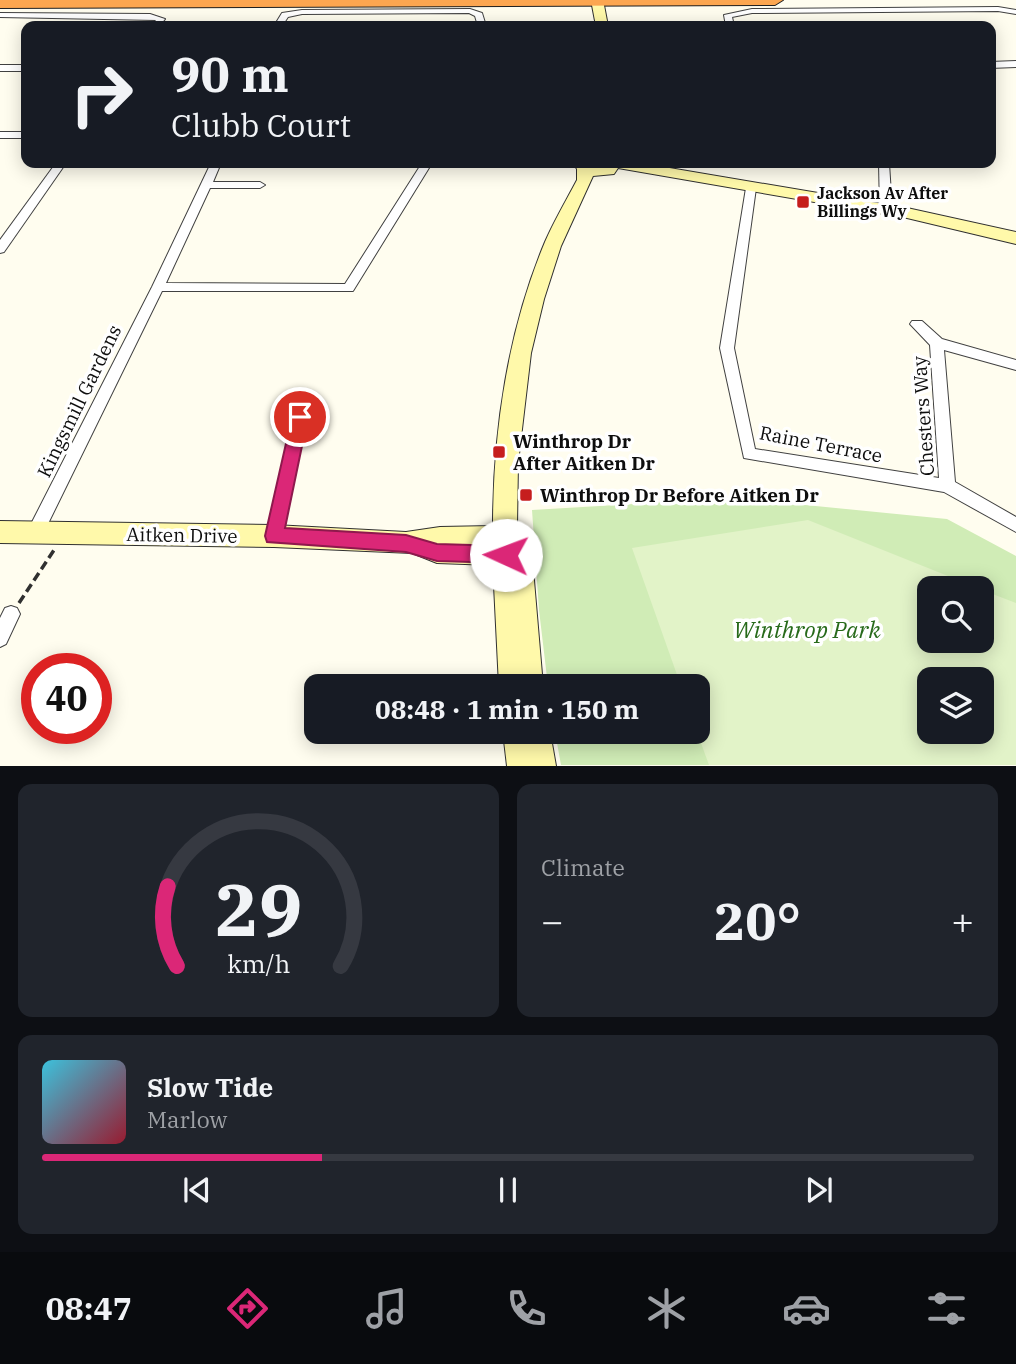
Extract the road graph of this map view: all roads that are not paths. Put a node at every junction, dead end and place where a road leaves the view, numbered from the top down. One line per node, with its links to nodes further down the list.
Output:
1 (775, 0): 4 (highway)
2 (236, 1): 3 (highway); 5 (highway)
3 (572, 1): 6 (highway)
4 (640, 1): 6 (highway)
5 (0, 3)
6 (604, 10)
7 (1016, 12): 12 (street)
8 (0, 15): 9 (street)
9 (159, 21)
10 (281, 21): 11 (street)
11 (482, 21)
12 (729, 21)
13 (1016, 64): 14 (street)
14 (996, 65)
15 (0, 68): 16 (street)
16 (21, 68)
17 (0, 135): 18 (street)
18 (21, 135)
19 (57, 168): 30 (street)
20 (214, 168): 25 (street, Kingsmill Gardens)
21 (424, 168): 31 (street)
22 (598, 168): 41 (street)
23 (613, 168): 27 (street)
24 (884, 168): 28 (street)
25 (206, 186): 26 (street); 31 (street, Kingsmill Gardens)
26 (260, 186)
27 (751, 188): 28 (street); 36 (street, Raine Terrace)
28 (886, 210): 29 (street)
29 (1016, 238)
30 (0, 249)
31 (158, 287): 39 (street, Kingsmill Gardens)
32 (917, 324): 33 (street, Chesters Way)
33 (937, 343): 34 (street, Chesters Way); 36 (street, Chesters Way)
34 (1016, 365)
35 (300, 417): 40 (street)
36 (947, 486): 37 (street, Raine Terrace)
37 (1016, 525)
38 (0, 532): 39 (street, Aitken Drive)
39 (35, 533): 40 (street, Aitken Drive)
40 (274, 536): 41 (street, Aitken Drive)
41 (512, 546): 44 (street); 45 (street)
42 (11, 614): 43 (street)
43 (0, 638)
44 (513, 674)
45 (528, 674)
46 (519, 744): 48 (street)
47 (538, 744): 49 (street)
48 (522, 765)
49 (541, 765)

